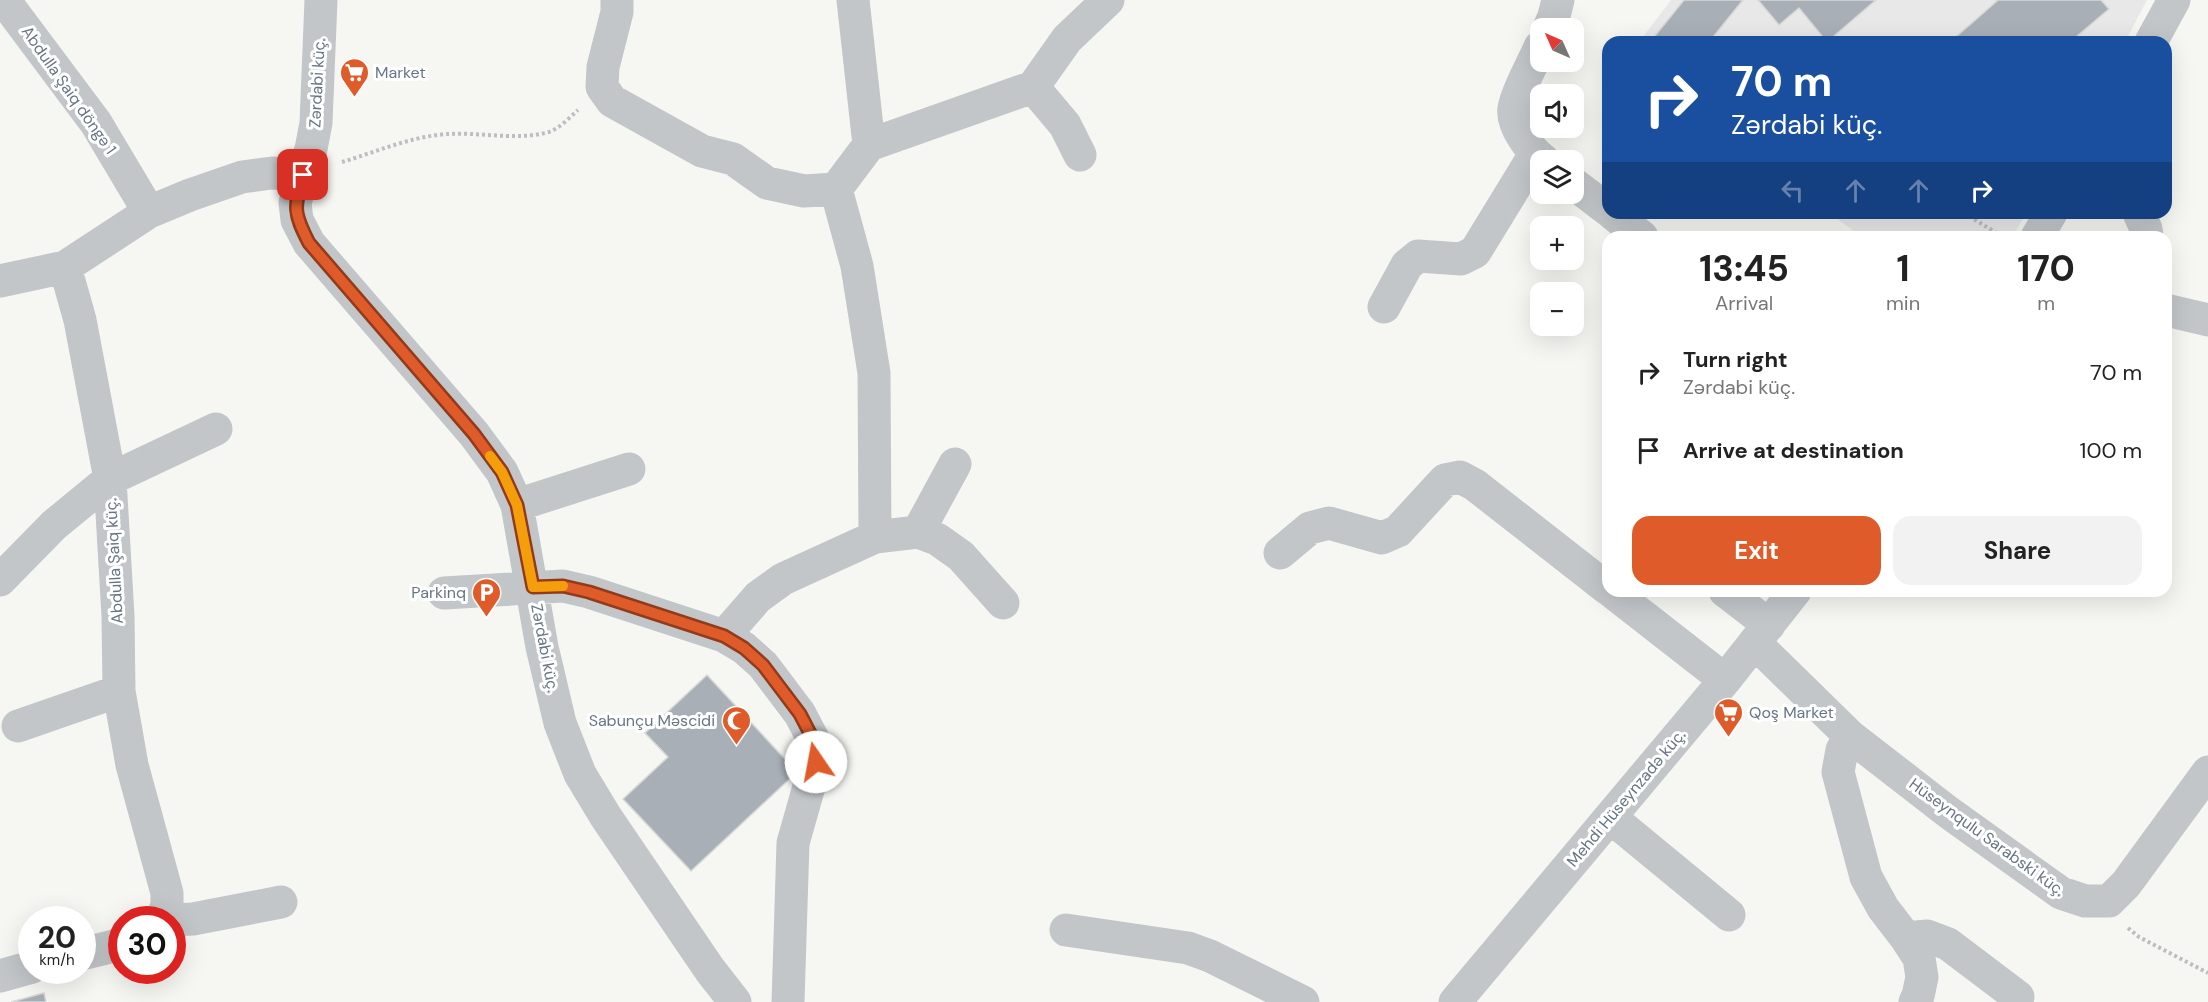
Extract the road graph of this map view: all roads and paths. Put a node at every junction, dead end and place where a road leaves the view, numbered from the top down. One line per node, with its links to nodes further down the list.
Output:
1 (4, 0): 21 (street, Abdulla Şaiq döngə 1)
2 (321, 0): 17 (street, Zərdabi küç.)
3 (617, 0): 11 (street)
4 (853, 0): 13 (street)
5 (1108, 0): 12 (street)
6 (1558, 0): 8 (street)
7 (2174, 0): 9 (street)
8 (1553, 18)
9 (2154, 36)
10 (1530, 70): 14 (street)
11 (602, 87): 17 (path); 18 (street)
12 (1033, 87): 13 (street); 15 (street)
13 (869, 145): 18 (street)
14 (1534, 150)
15 (1080, 155)
16 (1530, 170): 28 (street)
17 (303, 175): 21 (street); 35 (street, Zərdabi küç.)
18 (836, 189): 37 (street)
19 (1584, 192): 20 (street)
20 (1602, 205)
21 (149, 212): 26 (street)
22 (1620, 219): 24 (street)
23 (1974, 219): 25 (path)
24 (1634, 231)
25 (1993, 231)
26 (65, 267): 27 (street); 34 (street, Abdulla Şaiq küç.)
27 (0, 281)
28 (1384, 307)
29 (2172, 311): 30 (street)
30 (2208, 320)
31 (216, 429): 34 (street)
32 (955, 464): 36 (street)
33 (629, 469): 35 (street)
34 (110, 479): 39 (street); 50 (street, Abdulla Şaiq küç.)
35 (517, 505): 41 (street, Zərdabi küç.)
36 (918, 532): 37 (street); 46 (street)
37 (875, 537): 48 (street)
38 (1280, 553): 40 (street)
39 (0, 580)
40 (1602, 585)
41 (533, 587): 42 (street); 48 (street); 66 (street, Zərdabi küç.)
42 (444, 593)
43 (1618, 597): 49 (street)
44 (1730, 597): 47 (street, Hüseynqulu Sarabski küç.)
45 (1790, 597): 47 (street, Mehdi Hüseynzadə küç.)
46 (1003, 603)
47 (1762, 634): 49 (street, Mehdi Hüseynzadə küç.); 52 (street, Hüseynqulu Sarabski küç.)
48 (724, 636): 67 (street)
49 (1725, 680): 54 (street, Mehdi Hüseynzadə küç.)
50 (118, 691): 51 (street); 57 (street, Abdulla Şaiq küç.)
51 (18, 726)
52 (1850, 736): 55 (street, Hüseynqulu Sarabski küç.); 61 (street)
53 (2208, 772): 55 (street)
54 (1610, 817): 58 (street); 69 (street, Mehdi Hüseynzadə küç.)
55 (2109, 901): 63 (path)
56 (281, 902): 59 (street)
57 (166, 906)
58 (1729, 915)
59 (186, 919)
60 (1066, 930): 68 (street)
61 (1906, 938): 65 (street); 70 (street)
62 (18, 970): 64 (street)
63 (2208, 973)
64 (0, 975)
65 (2018, 997)
66 (735, 1002)
67 (788, 1002)
68 (1303, 1002)
69 (1455, 1002)
70 (1915, 1002)

